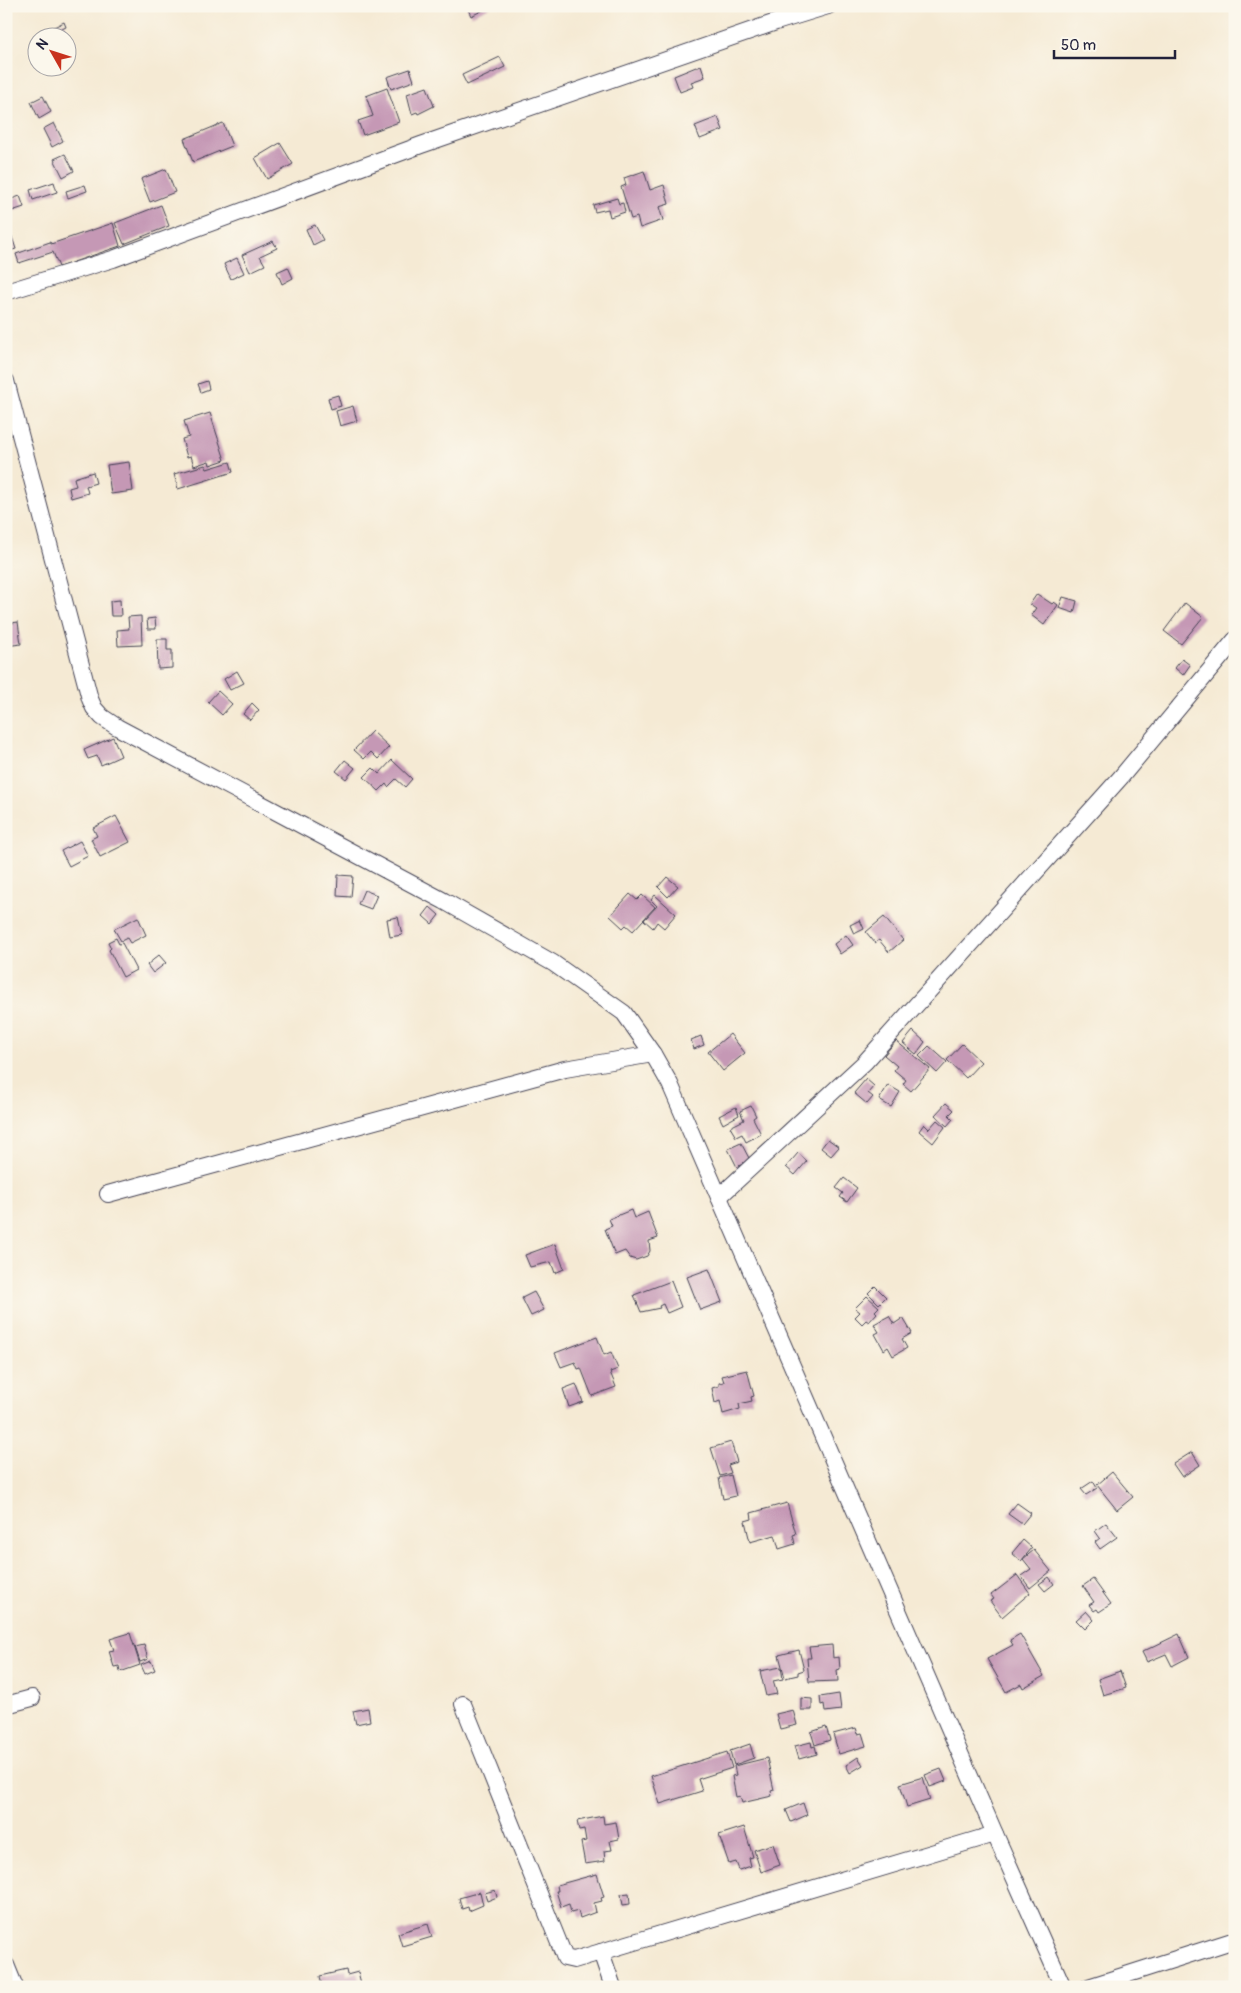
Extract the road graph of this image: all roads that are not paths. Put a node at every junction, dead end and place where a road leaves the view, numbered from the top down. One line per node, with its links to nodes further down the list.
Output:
1 (828, 6): 2 (street)
2 (6, 292)
3 (6, 381): 5 (street)
4 (1235, 640): 7 (street)
5 (653, 1054): 6 (street); 7 (street)
6 (108, 1194)
7 (718, 1197): 11 (street)
8 (32, 1698): 10 (street)
9 (463, 1704): 13 (street)
10 (6, 1705)
11 (995, 1834): 13 (street); 17 (street)
12 (1235, 1940): 18 (street)
13 (601, 1952): 16 (street)
14 (6, 1965): 15 (street)
15 (15, 1987)
16 (613, 1987)
17 (1063, 1987)
18 (1088, 1987)

